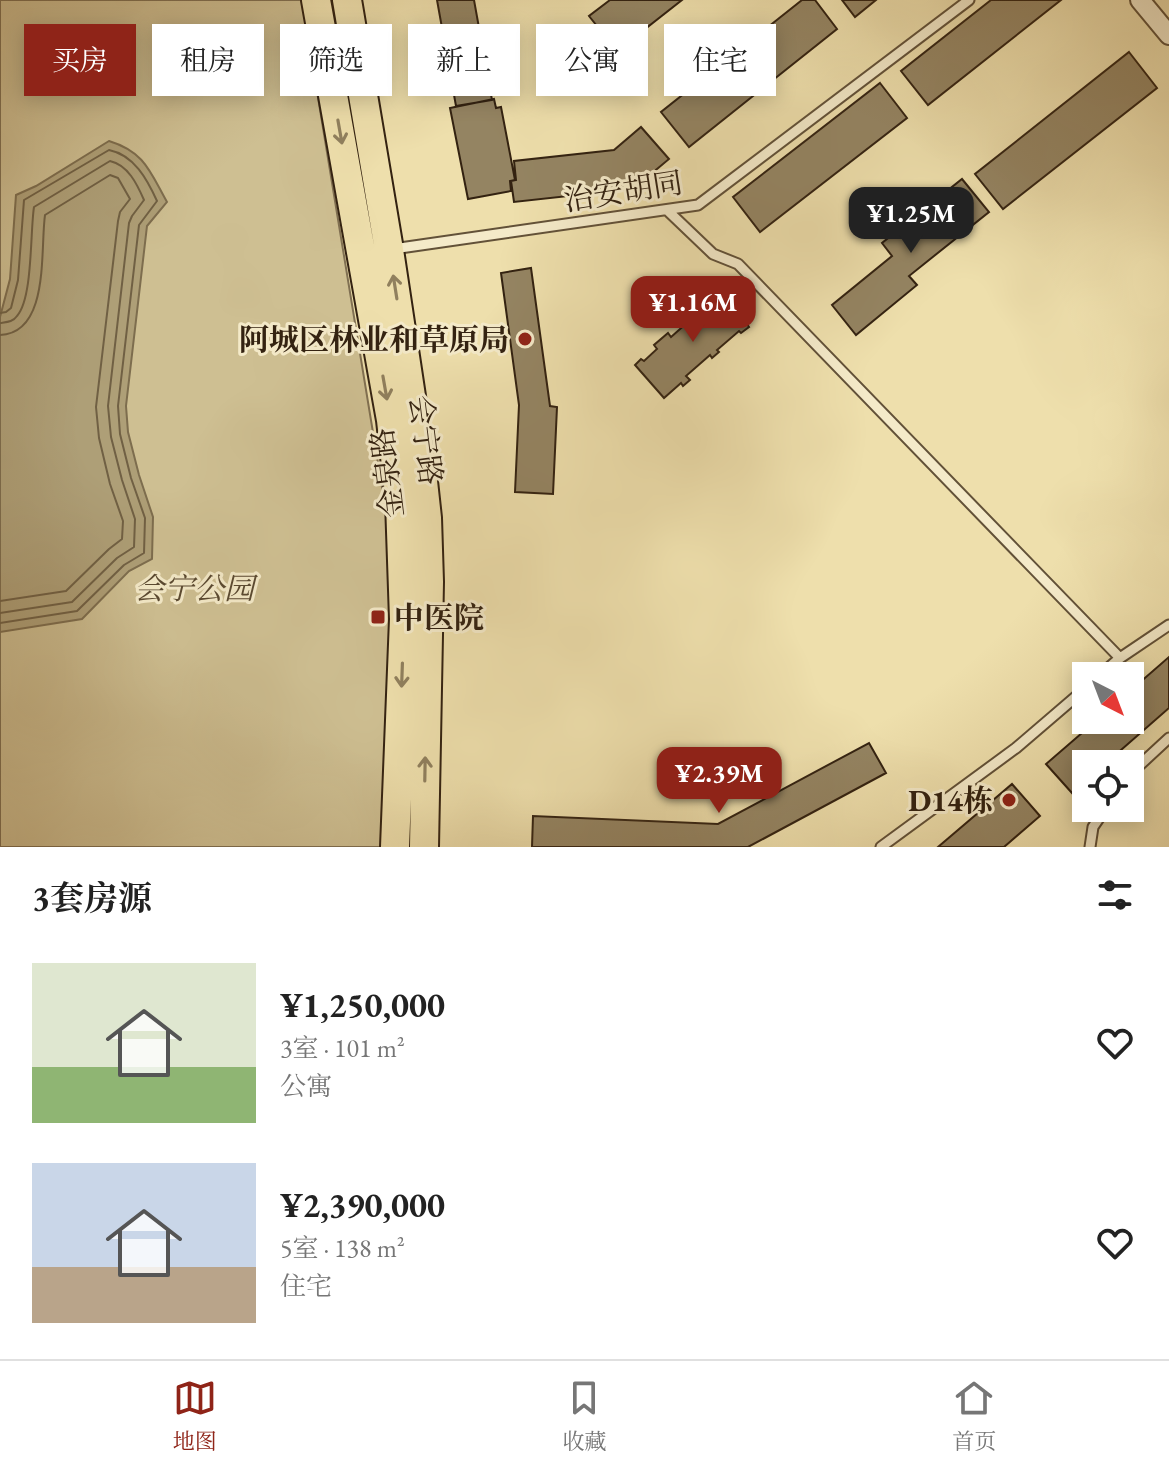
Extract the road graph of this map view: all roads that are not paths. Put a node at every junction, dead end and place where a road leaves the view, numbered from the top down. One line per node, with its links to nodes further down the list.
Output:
1 (316, 0): 7 (main road, 会宁路, one-way to 7)
2 (347, 0): 7 (main road, 金泉路)
3 (969, 0): 6 (lane, 治安胡同)
4 (1140, 0): 5 (street)
5 (1169, 35)
6 (667, 210): 7 (lane, 治安胡同); 9 (lane)
7 (375, 252): 15 (main road, 会宁路, one-way to 15); 16 (main road, 金泉路, one-way to 7)
8 (1169, 625): 9 (lane)
9 (1120, 658): 10 (lane)
10 (1115, 662)
11 (1072, 700): 17 (lane)
12 (1169, 738): 13 (lane)
13 (1144, 761)
14 (1096, 822): 18 (lane)
15 (395, 847)
16 (424, 847)
17 (881, 847)
18 (1090, 847)

